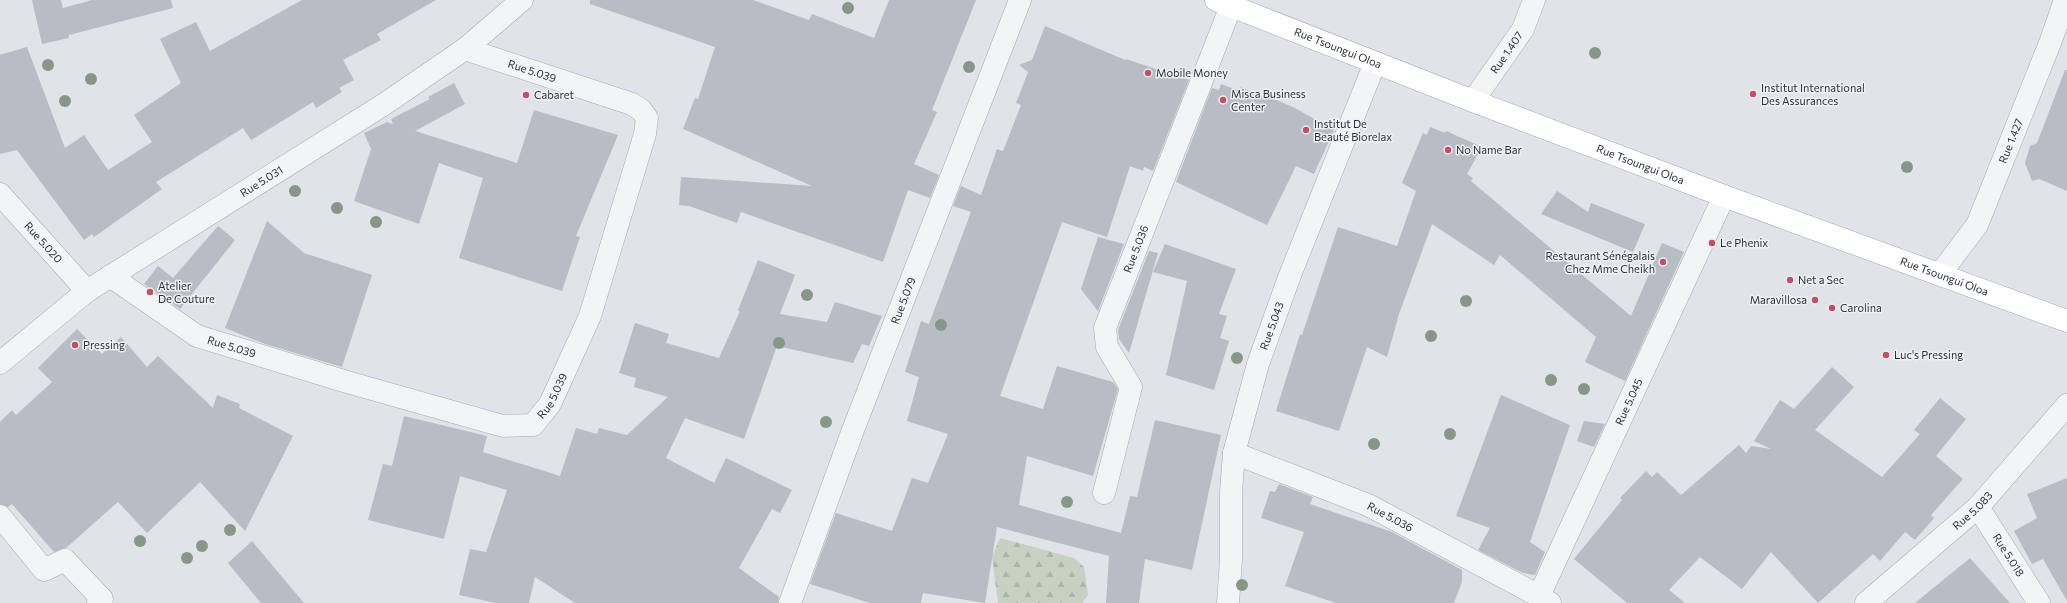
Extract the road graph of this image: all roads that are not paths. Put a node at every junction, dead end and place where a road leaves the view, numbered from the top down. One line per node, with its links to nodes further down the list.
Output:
1 (522, 0): 7 (street, Rue 5.031)
2 (1020, 0): 24 (street, Rue 5.079)
3 (1534, 0): 9 (street, Rue 1.407)
4 (2065, 0): 6 (street, Rue 1.427)
5 (1224, 3): 8 (main road, Rue Tsoungui Oloa); 19 (street, Rue 5.036)
6 (2058, 46): 12 (street, Rue 1.427)
7 (466, 49): 13 (street, Rue 5.031); 13 (street, Rue 5.039)
8 (1375, 63): 9 (main road, Rue Tsoungui Oloa); 18 (street, Rue 5.043)
9 (1473, 101): 11 (main road, Rue Tsoungui Oloa)
10 (0, 194): 14 (street, Rue 5.020)
11 (1724, 196): 12 (main road, Rue Tsoungui Oloa); 22 (street, Rue 5.045)
12 (1940, 274): 15 (main road, Rue Tsoungui Oloa)
13 (110, 276): 14 (street, Rue 5.031)
14 (88, 291): 16 (street, Rue 5.031)
15 (2067, 321)
16 (0, 363)
17 (2067, 405): 20 (street, Rue 5.083)
18 (1234, 453): 22 (street, Rue 5.036); 25 (street, Rue 5.043)
19 (1104, 493)
20 (1978, 507): 26 (street, Rue 5.083); 27 (street, Rue 5.018)
21 (0, 516): 23 (street)
22 (1545, 600)
23 (98, 603)
24 (790, 603)
25 (1228, 603)
26 (1866, 603)
27 (2038, 603)

